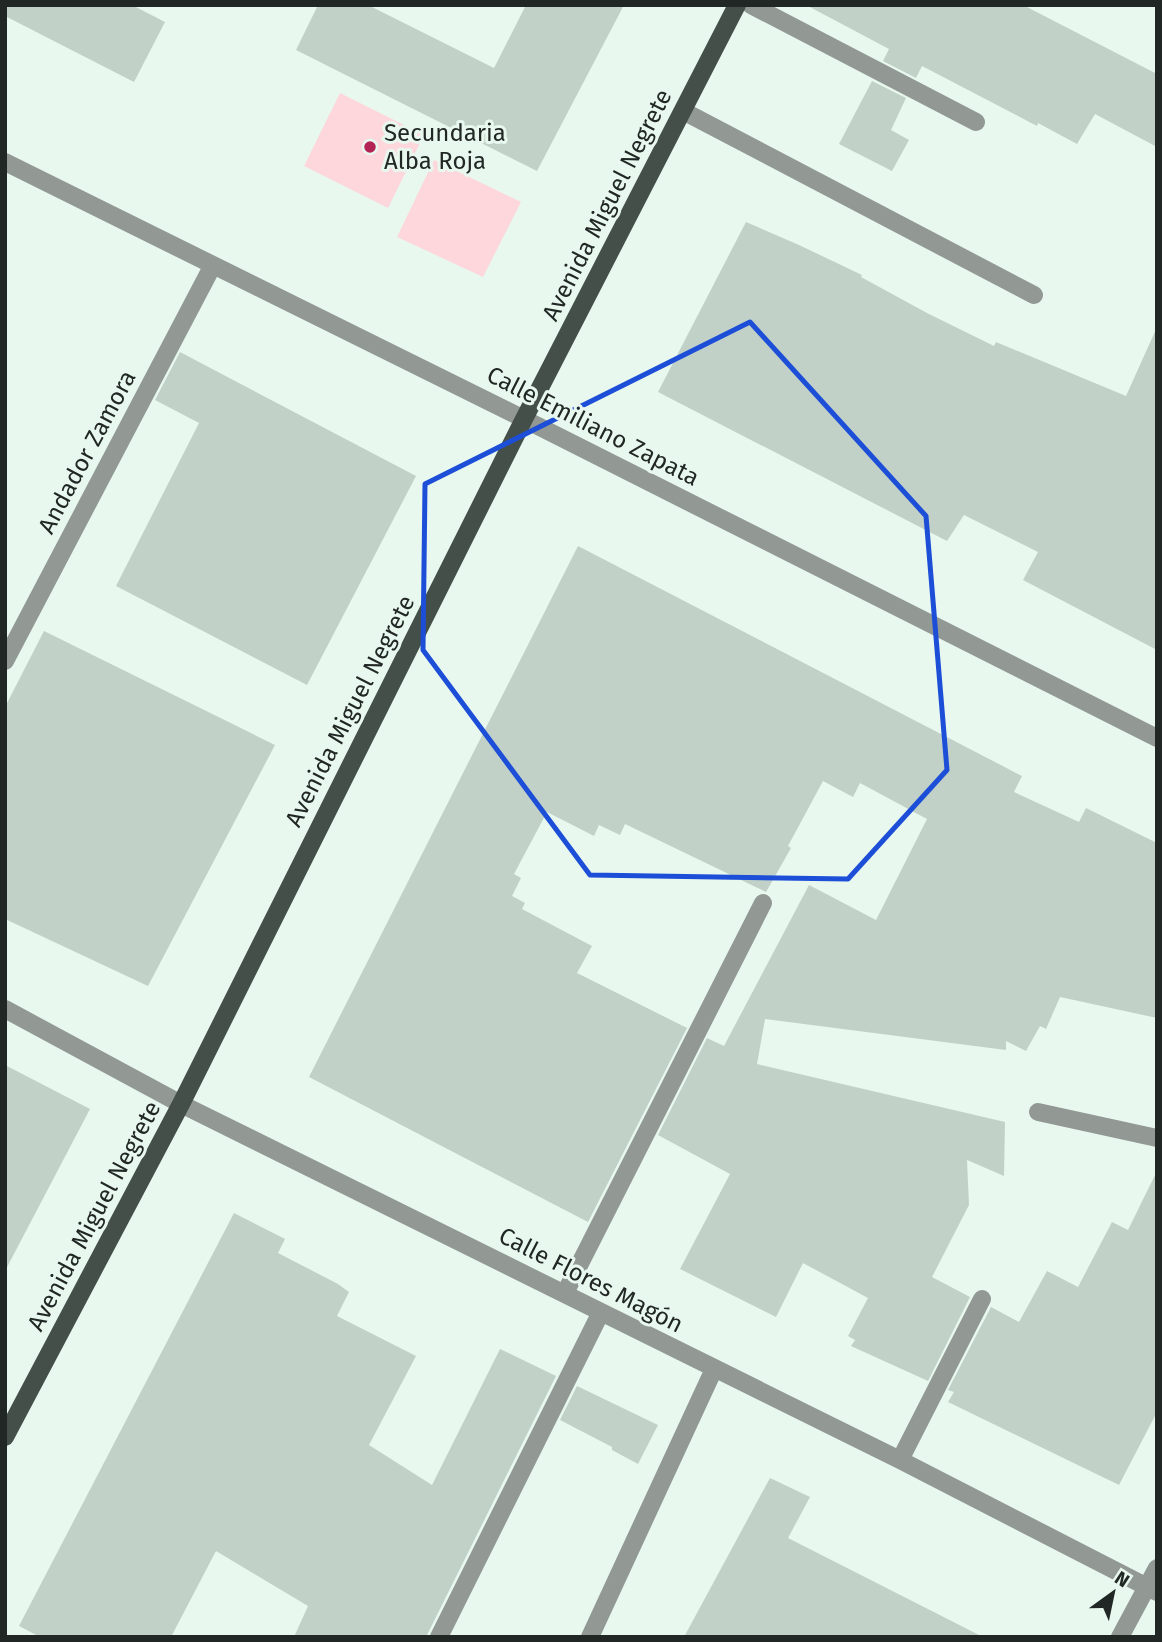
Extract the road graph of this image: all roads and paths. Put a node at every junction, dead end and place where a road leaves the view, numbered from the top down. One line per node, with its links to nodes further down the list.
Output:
1 (737, 5): 3 (main road, Avenida Miguel Negrete)
2 (751, 5): 4 (street)
3 (683, 111): 7 (street); 8 (main road, Avenida Miguel Negrete)
4 (976, 122)
5 (5, 162): 6 (street, Calle Emiliano Zapata)
6 (213, 265): 8 (street, Calle Emiliano Zapata); 9 (street, Andador Zamora)
7 (1034, 295)
8 (524, 419): 10 (street, Calle Emiliano Zapata); 13 (main road, Avenida Miguel Negrete)
9 (5, 661)
10 (1157, 738)
11 (763, 903): 16 (street)
12 (5, 1009): 13 (street, Calle Flores Magón)
13 (181, 1104): 16 (street, Calle Flores Magón); 20 (main road, Avenida Miguel Negrete)
14 (1038, 1112): 15 (street)
15 (1157, 1138)
16 (565, 1293): 18 (street, Calle Flores Magón)
17 (982, 1299): 21 (street)
18 (601, 1312): 19 (street, Calle Flores Magón); 24 (street)
19 (714, 1369): 21 (street, Calle Flores Magón); 25 (street)
20 (5, 1437)
21 (900, 1460): 23 (street, Calle Flores Magón)
22 (1157, 1568): 23 (street)
23 (1152, 1590): 26 (street)
24 (439, 1637)
25 (590, 1637)
26 (1121, 1637)

